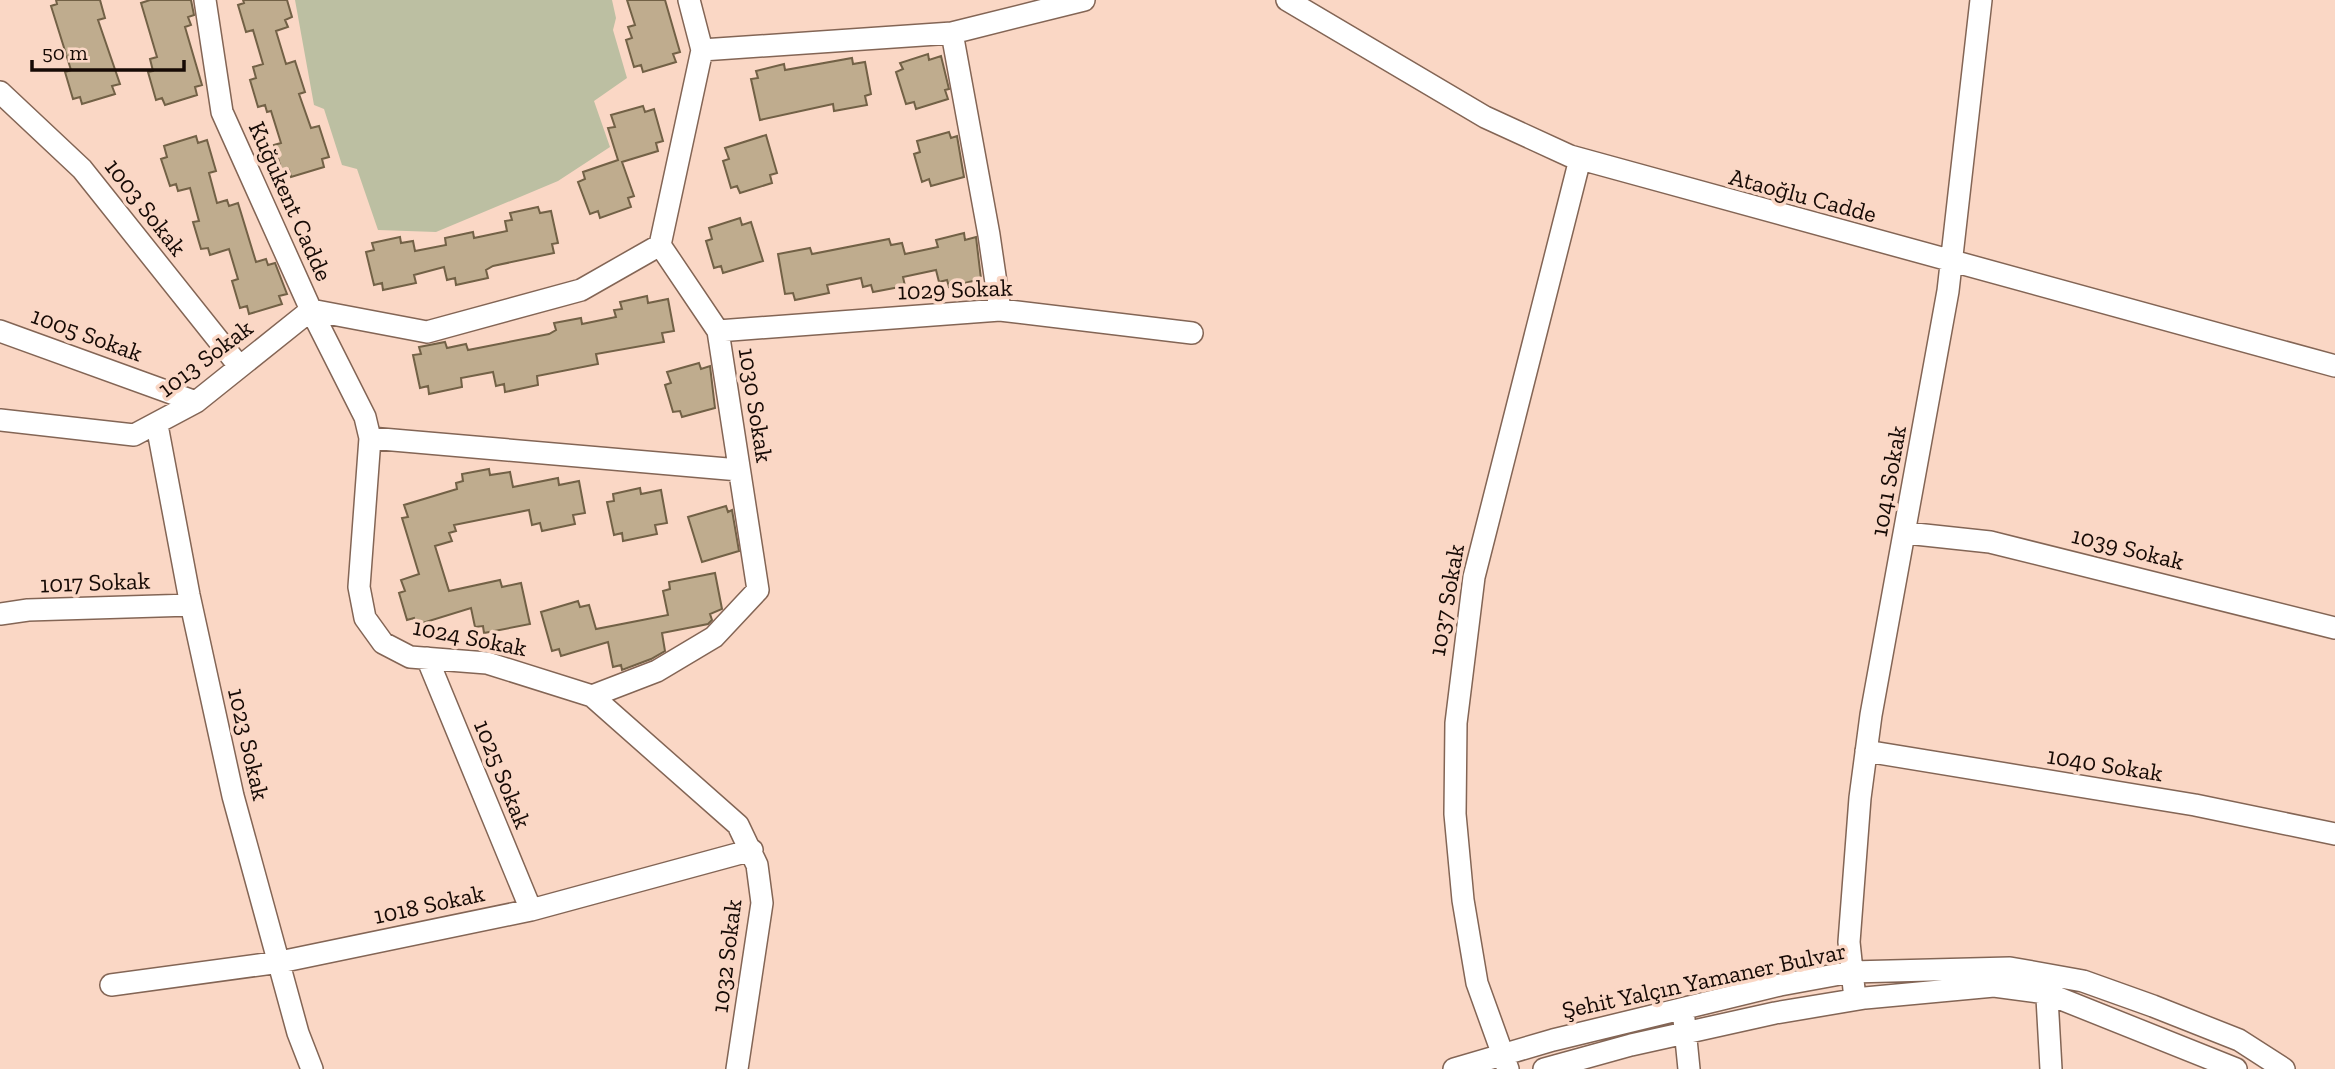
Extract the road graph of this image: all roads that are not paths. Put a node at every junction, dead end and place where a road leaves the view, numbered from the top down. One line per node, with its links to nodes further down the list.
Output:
1 (205, 0): 12 (street, Kuğukent Cadde)
2 (689, 0): 7 (street)
3 (1084, 0): 6 (street)
4 (1287, 0): 9 (street, Ataoğlu Cadde)
5 (1981, 0): 11 (street, 1041 Sokak)
6 (952, 33): 7 (street); 13 (street)
7 (702, 50): 10 (street)
8 (0, 92): 17 (street, 1003 Sokak)
9 (1580, 159): 11 (street, Ataoğlu Cadde); 43 (street, 1037 Sokak)
10 (660, 245): 12 (street, Kuğukent Cadde); 15 (street, 1030 Sokak)
11 (1952, 263): 18 (street, Ataoğlu Cadde); 24 (street, 1041 Sokak)
12 (311, 310): 17 (street, 1013 Sokak); 22 (street, 1024 Sokak)
13 (1000, 310): 15 (street, 1029 Sokak); 16 (street, 1029 Sokak)
14 (0, 331): 19 (street, 1005 Sokak)
15 (719, 331): 23 (street, 1030 Sokak)
16 (1192, 333)
17 (239, 366): 19 (street, 1013 Sokak)
18 (2335, 366)
19 (196, 402): 21 (street, 1013 Sokak)
20 (0, 420): 21 (street, 1013 Sokak)
21 (157, 425): 25 (street, 1023 Sokak)
22 (370, 438): 23 (street); 28 (street, 1024 Sokak)
23 (739, 470): 29 (street, 1030 Sokak)
24 (1906, 533): 27 (street, 1039 Sokak); 30 (street, 1041 Sokak)
25 (191, 605): 26 (street, 1017 Sokak); 34 (street, 1023 Sokak)
26 (0, 614)
27 (2335, 628)
28 (427, 658): 29 (street, 1024 Sokak); 33 (street, 1025 Sokak)
29 (592, 695): 32 (street, 1024 Sokak)
30 (1866, 751): 31 (street, 1040 Sokak); 35 (street, 1041 Sokak)
31 (2335, 834)
32 (752, 850): 33 (street, 1018 Sokak); 45 (street, 1032 Sokak)
33 (531, 909): 34 (street, 1018 Sokak)
34 (280, 962): 37 (street, 1018 Sokak); 44 (street, 1023 Sokak)
35 (1851, 972): 36 (street, Şehit Yalçın Yamaner Bulvar); 38 (street, 1041 Sokak); 39 (street, Şehit Yalçın Yamaner Bulvar)
36 (2046, 983): 38 (street); 40 (street, Şehit Yalçın Yamaner Bulvar); 42 (street); 49 (street)
37 (111, 985)
38 (1856, 999): 41 (street)
39 (1682, 1010): 41 (street); 43 (street, Şehit Yalçın Yamaner Bulvar)
40 (2198, 1024): 42 (street); 51 (street, Şehit Yalçın Yamaner Bulvar)
41 (1687, 1033): 47 (street); 48 (street)
42 (2188, 1051): 50 (street)
43 (1506, 1062): 46 (street, Şehit Yalçın Yamaner Bulvar)
44 (312, 1069)
45 (737, 1069)
46 (1454, 1069)
47 (1544, 1069)
48 (1689, 1069)
49 (2050, 1069)
50 (2236, 1069)
51 (2284, 1069)

